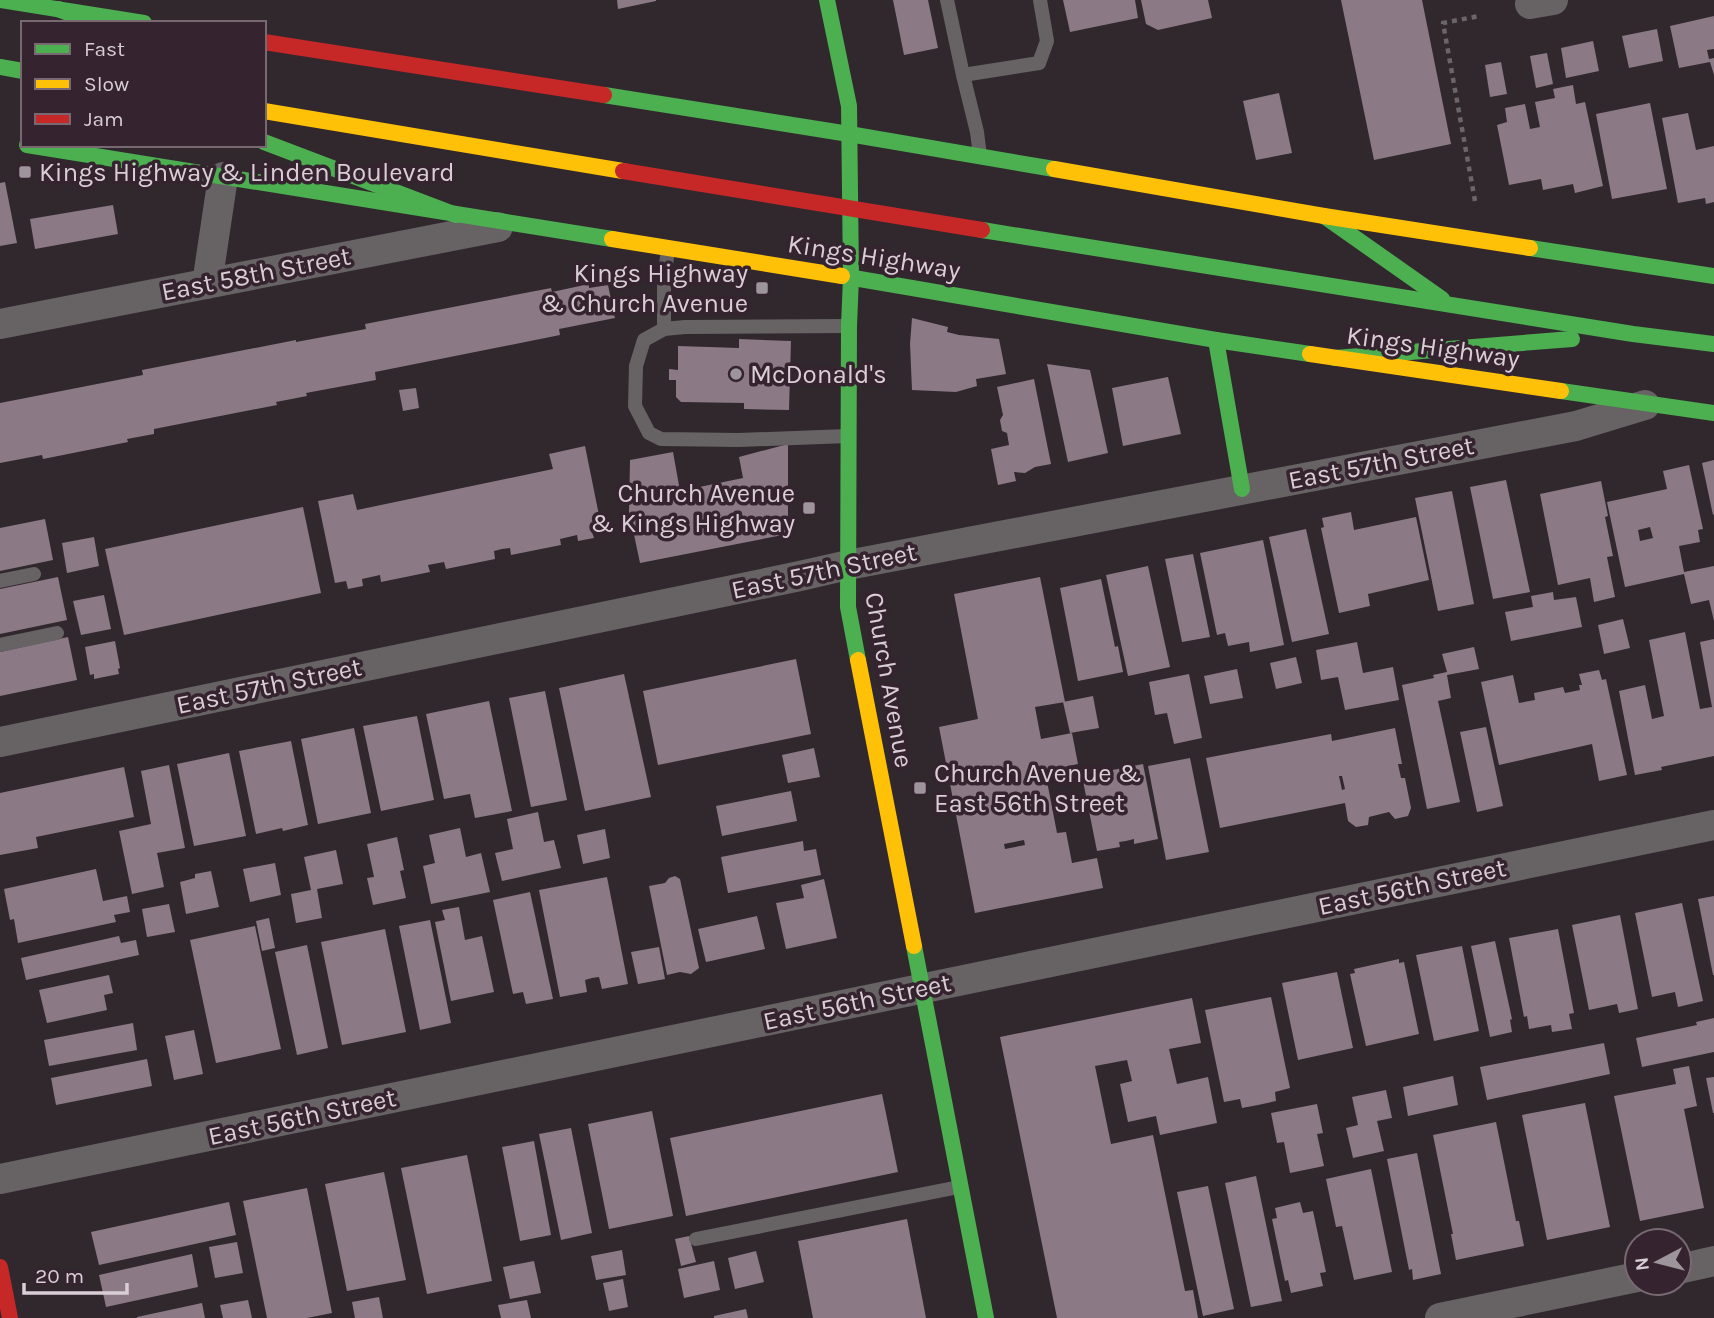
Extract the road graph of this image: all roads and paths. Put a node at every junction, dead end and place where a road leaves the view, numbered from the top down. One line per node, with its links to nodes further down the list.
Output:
1 (0, 0): 5 (main road)
2 (827, 0): 16 (main road, Church Avenue)
3 (947, 0): 12 (lane)
4 (1040, 0): 12 (lane)
5 (58, 9): 7 (main road); 8 (main road)
6 (1479, 16): 21 (path)
7 (89, 21)
8 (132, 21)
9 (266, 42): 16 (main road)
10 (0, 67): 11 (main road)
11 (21, 71)
12 (963, 75): 19 (lane)
13 (303, 101): 15 (main road)
14 (266, 111): 15 (main road, Kings Highway)
15 (382, 130): 22 (main road, Kings Highway)
16 (849, 134): 19 (main road); 22 (main road, Church Avenue)
17 (266, 143): 23 (main road)
18 (38, 147): 20 (main road, Kings Highway)
19 (980, 157): 24 (main road)
20 (223, 177): 23 (main road, Kings Highway); 29 (street)
21 (1475, 201)
22 (851, 209): 28 (main road, Church Avenue); 30 (main road, Kings Highway)
23 (456, 215): 25 (main road, Kings Highway)
24 (1324, 216): 27 (main road); 30 (main road)
25 (513, 224): 26 (main road, Kings Highway); 29 (street, East 58th Street)
26 (668, 248): 28 (main road, Kings Highway); 33 (lane)
27 (1714, 276)
28 (851, 277): 32 (main road, Church Avenue); 35 (main road, Kings Highway)
29 (207, 284): 31 (street, East 58th Street)
30 (1450, 304): 34 (main road, Kings Highway)
31 (0, 324)
32 (849, 326): 33 (lane); 40 (main road, Church Avenue)
33 (664, 329): 40 (lane)
34 (1633, 334): 36 (main road, Kings Highway); 37 (main road)
35 (1216, 340): 37 (main road, Kings Highway); 41 (main road)
36 (1714, 344)
37 (1335, 358): 38 (main road, Kings Highway)
38 (1649, 404): 39 (main road, Kings Highway); 41 (street, East 57th Street)
39 (1714, 413)
40 (848, 436): 42 (main road, Church Avenue)
41 (1242, 489): 42 (street, East 57th Street)
42 (848, 565): 47 (street, East 57th Street); 49 (main road, Church Avenue)
43 (34, 574): 44 (lane)
44 (0, 581)
45 (57, 633): 46 (lane)
46 (0, 645)
47 (0, 742)
48 (1714, 825): 49 (street, East 56th Street)
49 (921, 989): 50 (street, East 56th Street); 51 (main road, Church Avenue)
50 (0, 1179)
51 (960, 1187): 52 (lane); 58 (main road, Church Avenue)
52 (696, 1239)
53 (1714, 1261): 54 (street)
54 (1693, 1266)
55 (0, 1267): 57 (main road)
56 (1623, 1280): 59 (street)
57 (10, 1318)
58 (986, 1318)
59 (1440, 1318)

